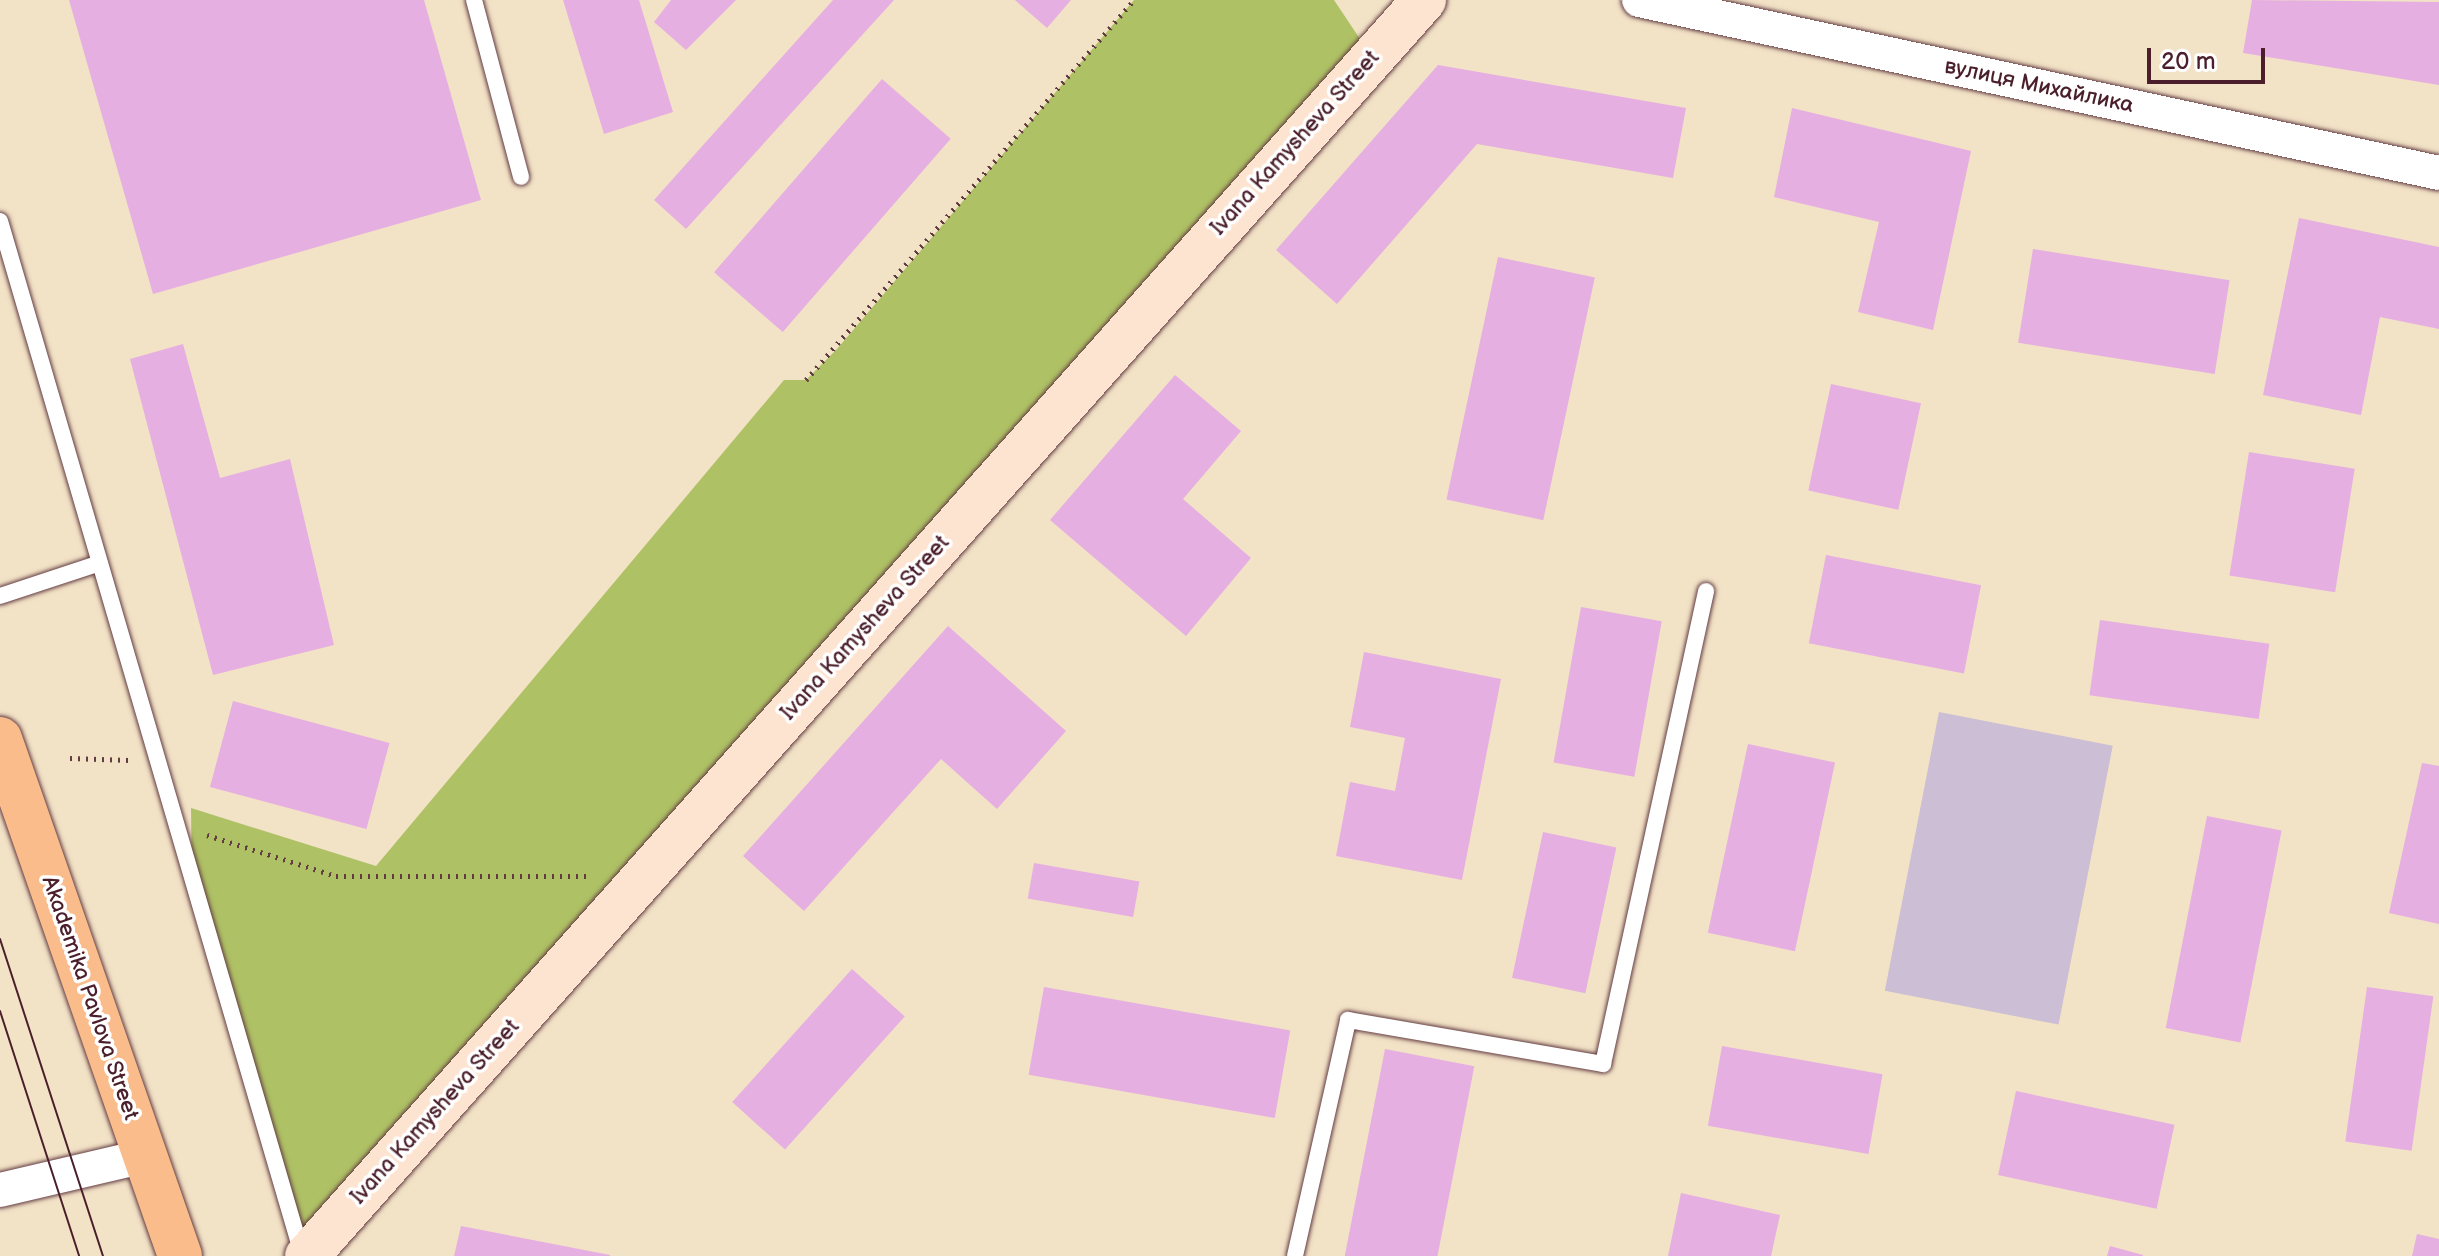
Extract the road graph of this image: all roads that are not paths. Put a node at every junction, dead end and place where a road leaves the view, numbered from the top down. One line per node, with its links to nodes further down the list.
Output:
1 (474, 0): 5 (lane)
2 (1424, 0): 14 (street, Ivana Kamysheva Street)
3 (1639, 0): 4 (street, вулиця Михайлика)
4 (2439, 173)
5 (521, 177)
6 (0, 221): 7 (lane)
7 (100, 563): 9 (lane); 14 (lane)
8 (1706, 591): 15 (lane)
9 (0, 596)
10 (0, 739): 11 (main road, Akademika Pavlova Street)
11 (145, 1156): 12 (street); 13 (main road, Akademika Pavlova Street)
12 (0, 1190)
13 (180, 1256)
14 (305, 1256)
15 (1295, 1256)

